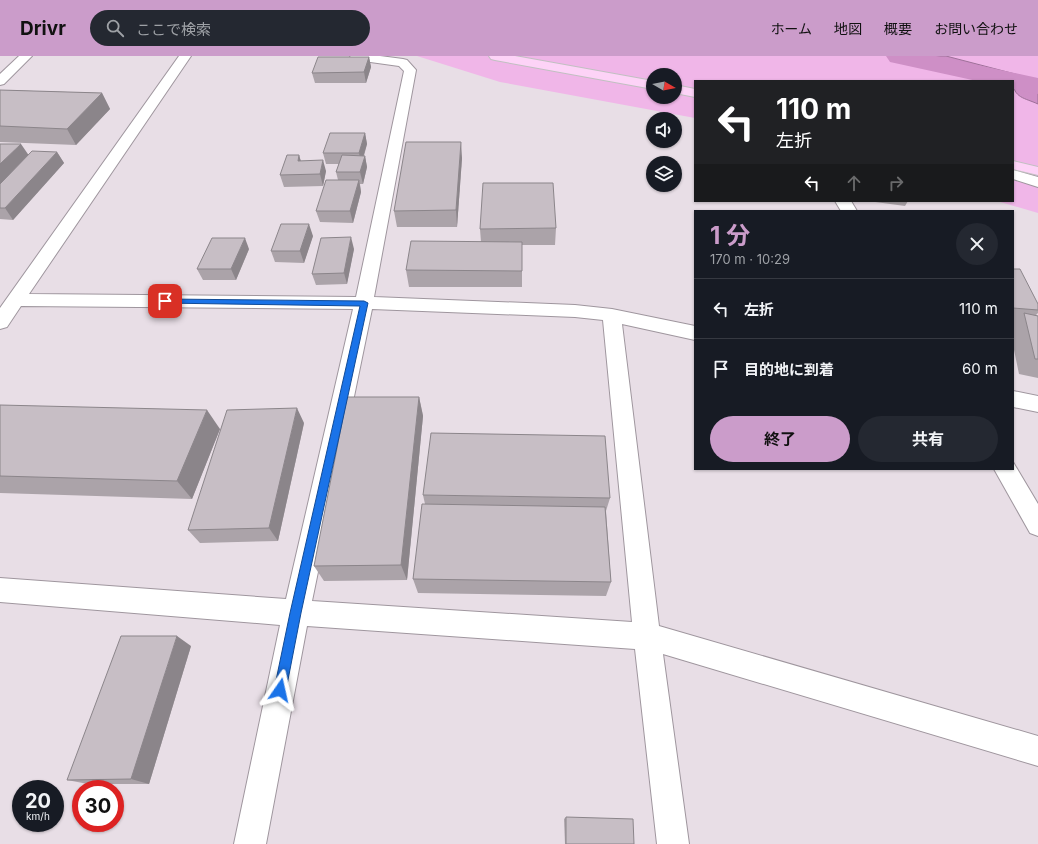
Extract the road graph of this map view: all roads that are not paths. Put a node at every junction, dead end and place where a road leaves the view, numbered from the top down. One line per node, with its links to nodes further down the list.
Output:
1 (26, 56): 7 (street)
2 (184, 56): 15 (street)
3 (356, 56): 16 (street)
4 (495, 56): 6 (main road)
5 (499, 56): 6 (street)
6 (519, 60): 8 (main road)
7 (0, 81)
8 (646, 84)
9 (682, 90): 10 (main road)
10 (694, 93)
11 (1014, 165): 12 (main road)
12 (1038, 171)
13 (1014, 174): 14 (street)
14 (1038, 182)
15 (16, 300): 16 (street); 18 (street)
16 (364, 303): 17 (street); 25 (street)
17 (612, 315): 19 (street); 26 (street)
18 (0, 322)
19 (694, 333)
20 (1014, 399): 21 (street)
21 (1038, 404)
22 (1006, 470): 23 (street)
23 (1038, 525)
24 (0, 590): 25 (street)
25 (296, 613): 26 (street); 28 (street)
26 (647, 636): 27 (street); 29 (street)
27 (1038, 751)
28 (250, 844)
29 (673, 844)

